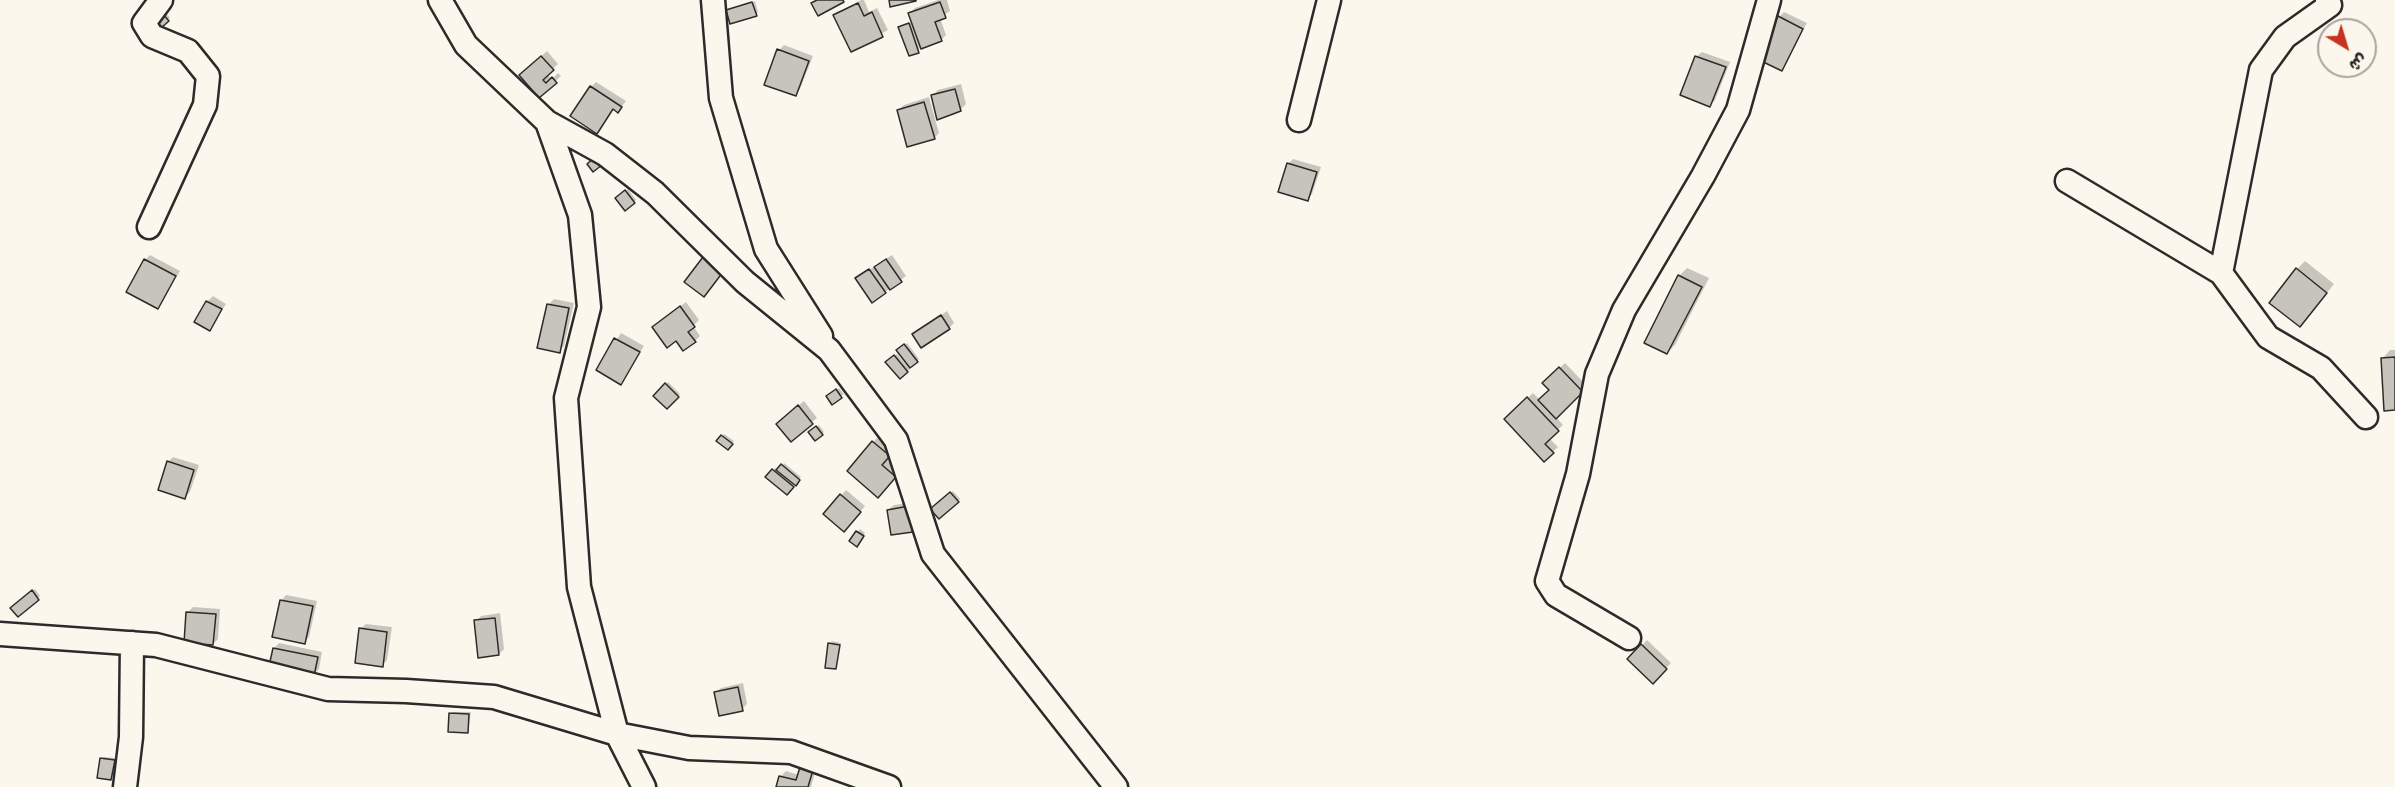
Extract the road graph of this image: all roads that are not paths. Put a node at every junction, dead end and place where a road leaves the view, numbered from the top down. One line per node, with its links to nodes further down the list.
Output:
1 (161, 0): 10 (street)
2 (440, 0): 8 (street)
3 (713, 0): 12 (street)
4 (1329, 0): 7 (street)
5 (1769, 0): 15 (street)
6 (2336, 2): 11 (street)
7 (1299, 120)
8 (547, 122): 12 (street); 17 (street)
9 (2067, 181): 11 (street)
10 (149, 227)
11 (2221, 273): 13 (street)
12 (829, 350): 18 (street)
13 (2366, 417)
14 (0, 634): 16 (street)
15 (1629, 638)
16 (132, 643): 17 (street); 19 (street)
17 (617, 734): 20 (street); 21 (street)
18 (1107, 784)
19 (125, 787)
20 (644, 787)
21 (889, 787)

